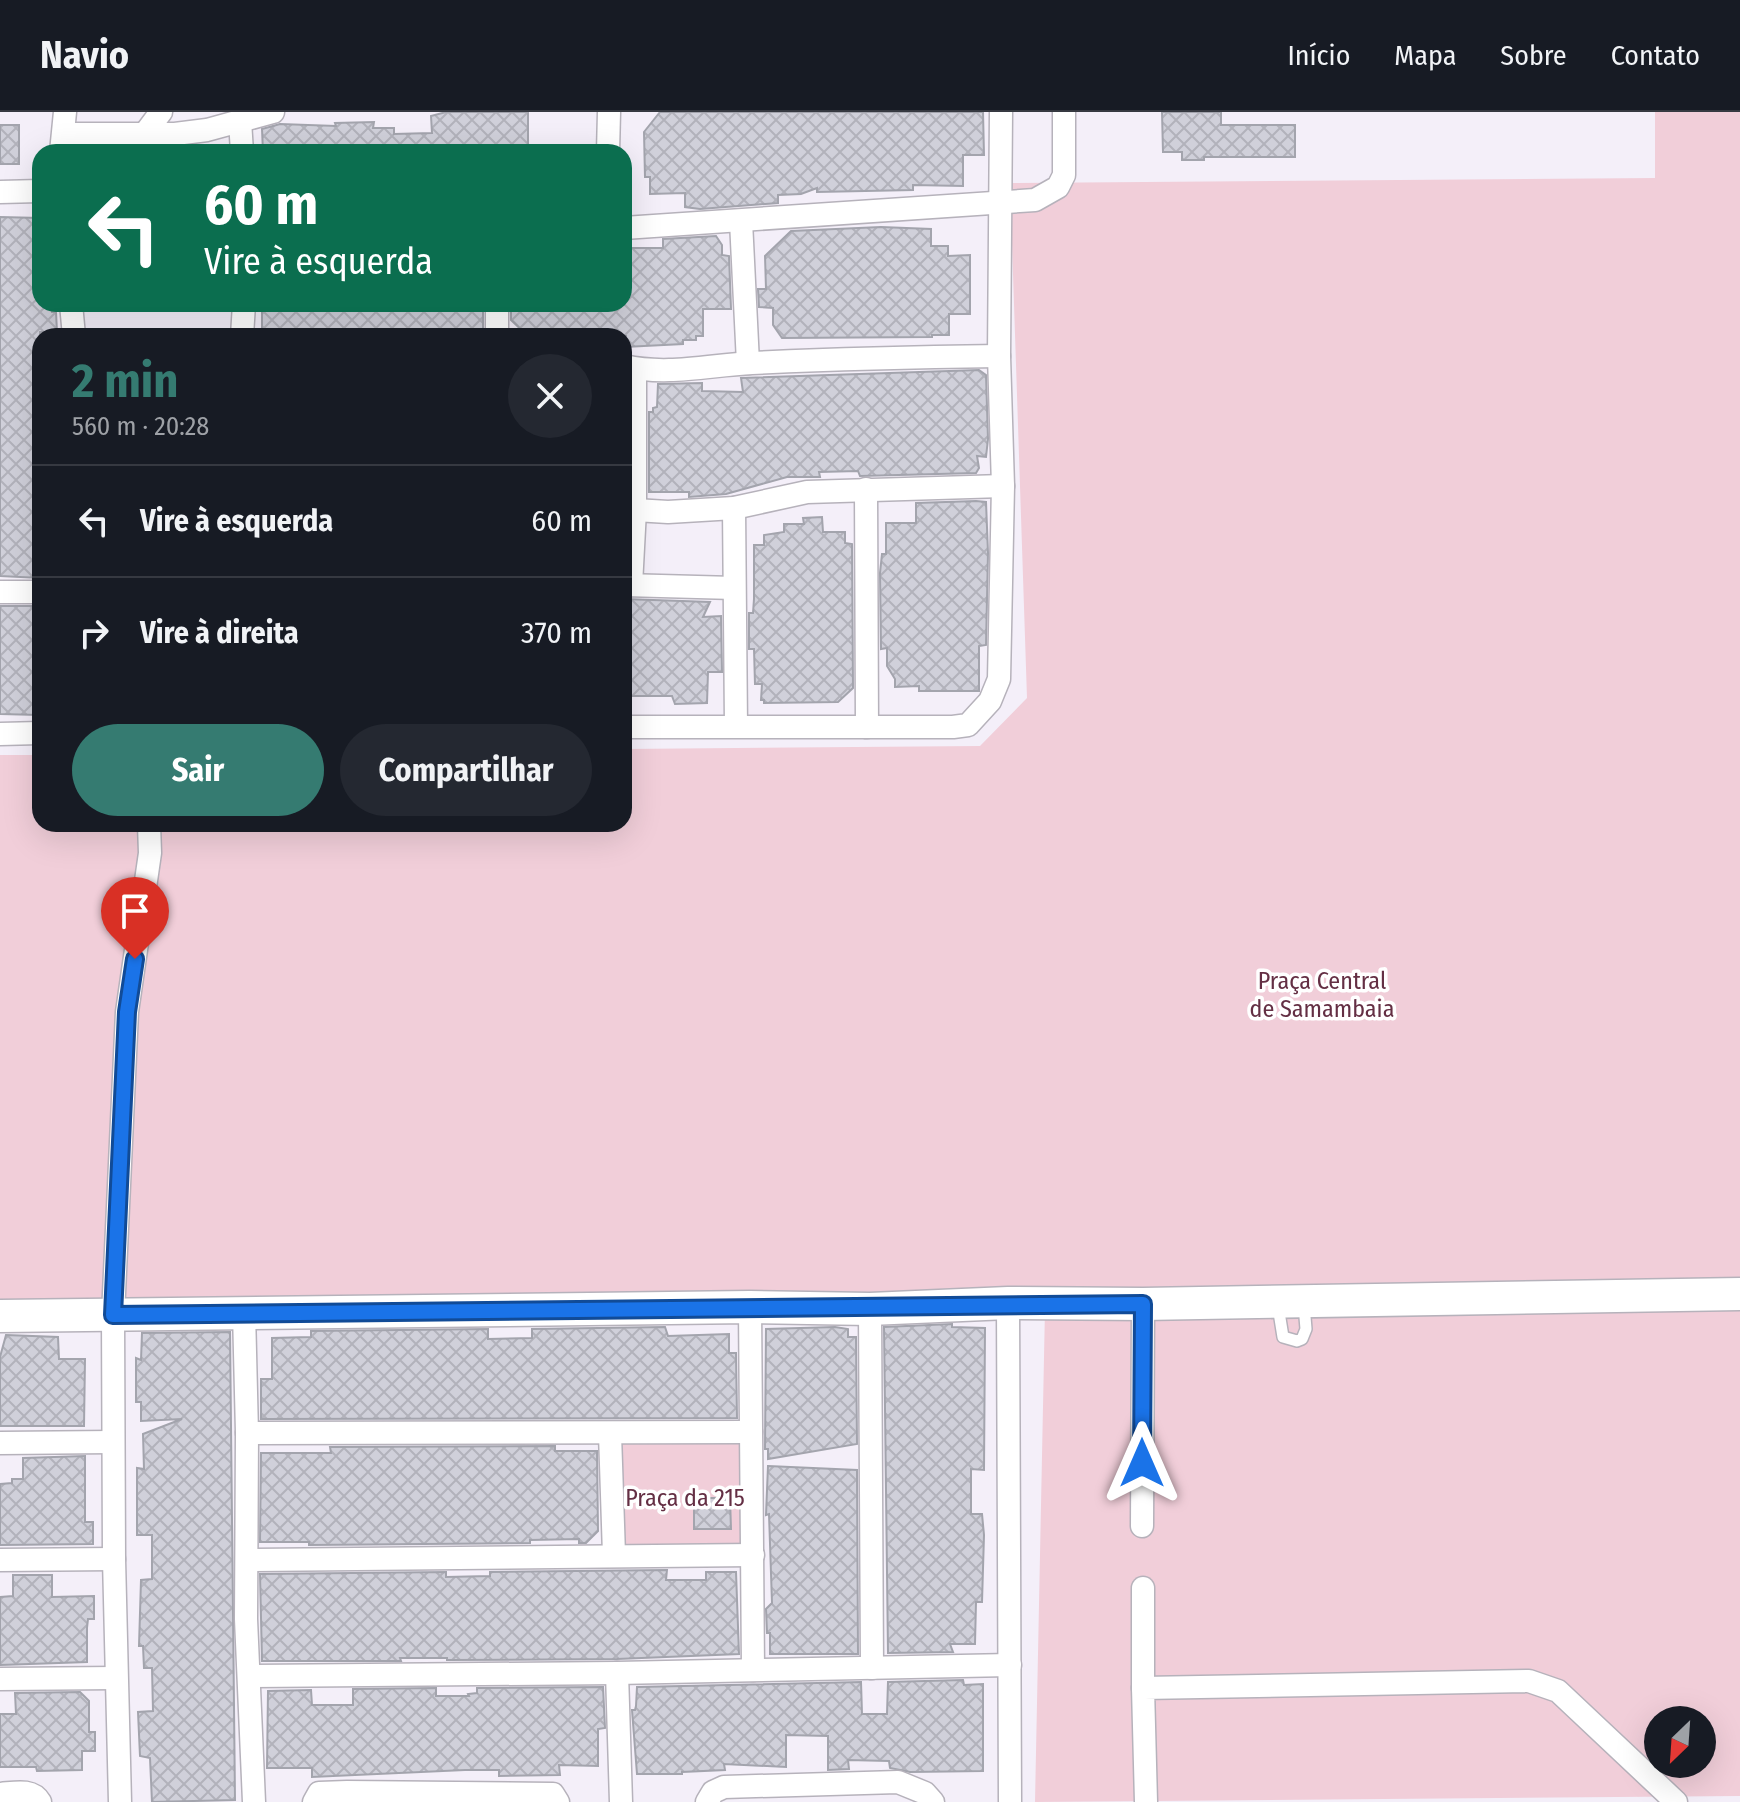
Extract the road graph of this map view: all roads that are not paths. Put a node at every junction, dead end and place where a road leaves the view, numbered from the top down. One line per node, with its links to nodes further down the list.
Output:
1 (161, 112): 8 (street)
2 (273, 112): 6 (street)
3 (609, 112): 10 (street)
4 (1001, 112): 13 (street)
5 (1064, 112): 13 (street)
6 (240, 121): 8 (street); 9 (street)
7 (64, 133): 8 (street)
8 (143, 136)
9 (241, 144)
10 (608, 144)
11 (32, 191): 12 (street)
12 (0, 192)
13 (1002, 204): 14 (street); 16 (street)
14 (741, 221): 15 (street); 17 (street)
15 (632, 228)
16 (999, 356): 17 (street); 20 (street)
17 (748, 363): 18 (street)
18 (632, 367)
19 (632, 438): 23 (street)
20 (1003, 486): 21 (street); 31 (street)
21 (866, 489): 22 (street); 31 (street)
22 (734, 508): 23 (street); 26 (street)
23 (635, 510): 24 (street)
24 (632, 542)
25 (632, 585): 26 (street)
26 (734, 588): 29 (street)
27 (0, 592): 28 (street)
28 (32, 592)
29 (736, 726): 30 (street); 31 (street)
30 (632, 727)
31 (867, 727)
32 (32, 733): 33 (street)
33 (0, 734)
34 (149, 832): 41 (street)
35 (1740, 1294): 37 (street)
36 (1008, 1303): 37 (street); 39 (street); 55 (street)
37 (1143, 1304): 48 (street)
38 (750, 1307): 39 (street); 40 (street); 43 (street)
39 (870, 1309): 56 (street)
40 (244, 1312): 41 (street); 44 (street)
41 (113, 1315): 42 (street); 46 (street)
42 (0, 1316)
43 (751, 1432): 45 (street); 50 (street)
44 (247, 1433): 45 (street); 53 (street)
45 (610, 1434): 49 (street)
46 (113, 1442): 47 (street); 51 (street)
47 (0, 1443)
48 (1142, 1526)
49 (614, 1555): 50 (street); 53 (street)
50 (753, 1555): 57 (street)
51 (114, 1559): 52 (street); 60 (street)
52 (0, 1560)
53 (247, 1560): 59 (street)
54 (1143, 1588): 62 (street)
55 (1010, 1665): 56 (street); 72 (street)
56 (872, 1668): 57 (street)
57 (753, 1670): 58 (street)
58 (617, 1673): 59 (street); 69 (street)
59 (249, 1676): 66 (street)
60 (116, 1678): 61 (street); 65 (street)
61 (0, 1679)
62 (1143, 1688): 73 (street); 74 (street)
63 (0, 1794): 64 (street)
64 (40, 1802)
65 (120, 1802)
66 (254, 1802)
67 (314, 1802): 68 (street)
68 (558, 1802)
69 (621, 1802)
70 (707, 1802): 71 (street)
71 (933, 1802)
72 (1010, 1802)
73 (1146, 1802)
74 (1676, 1802)

